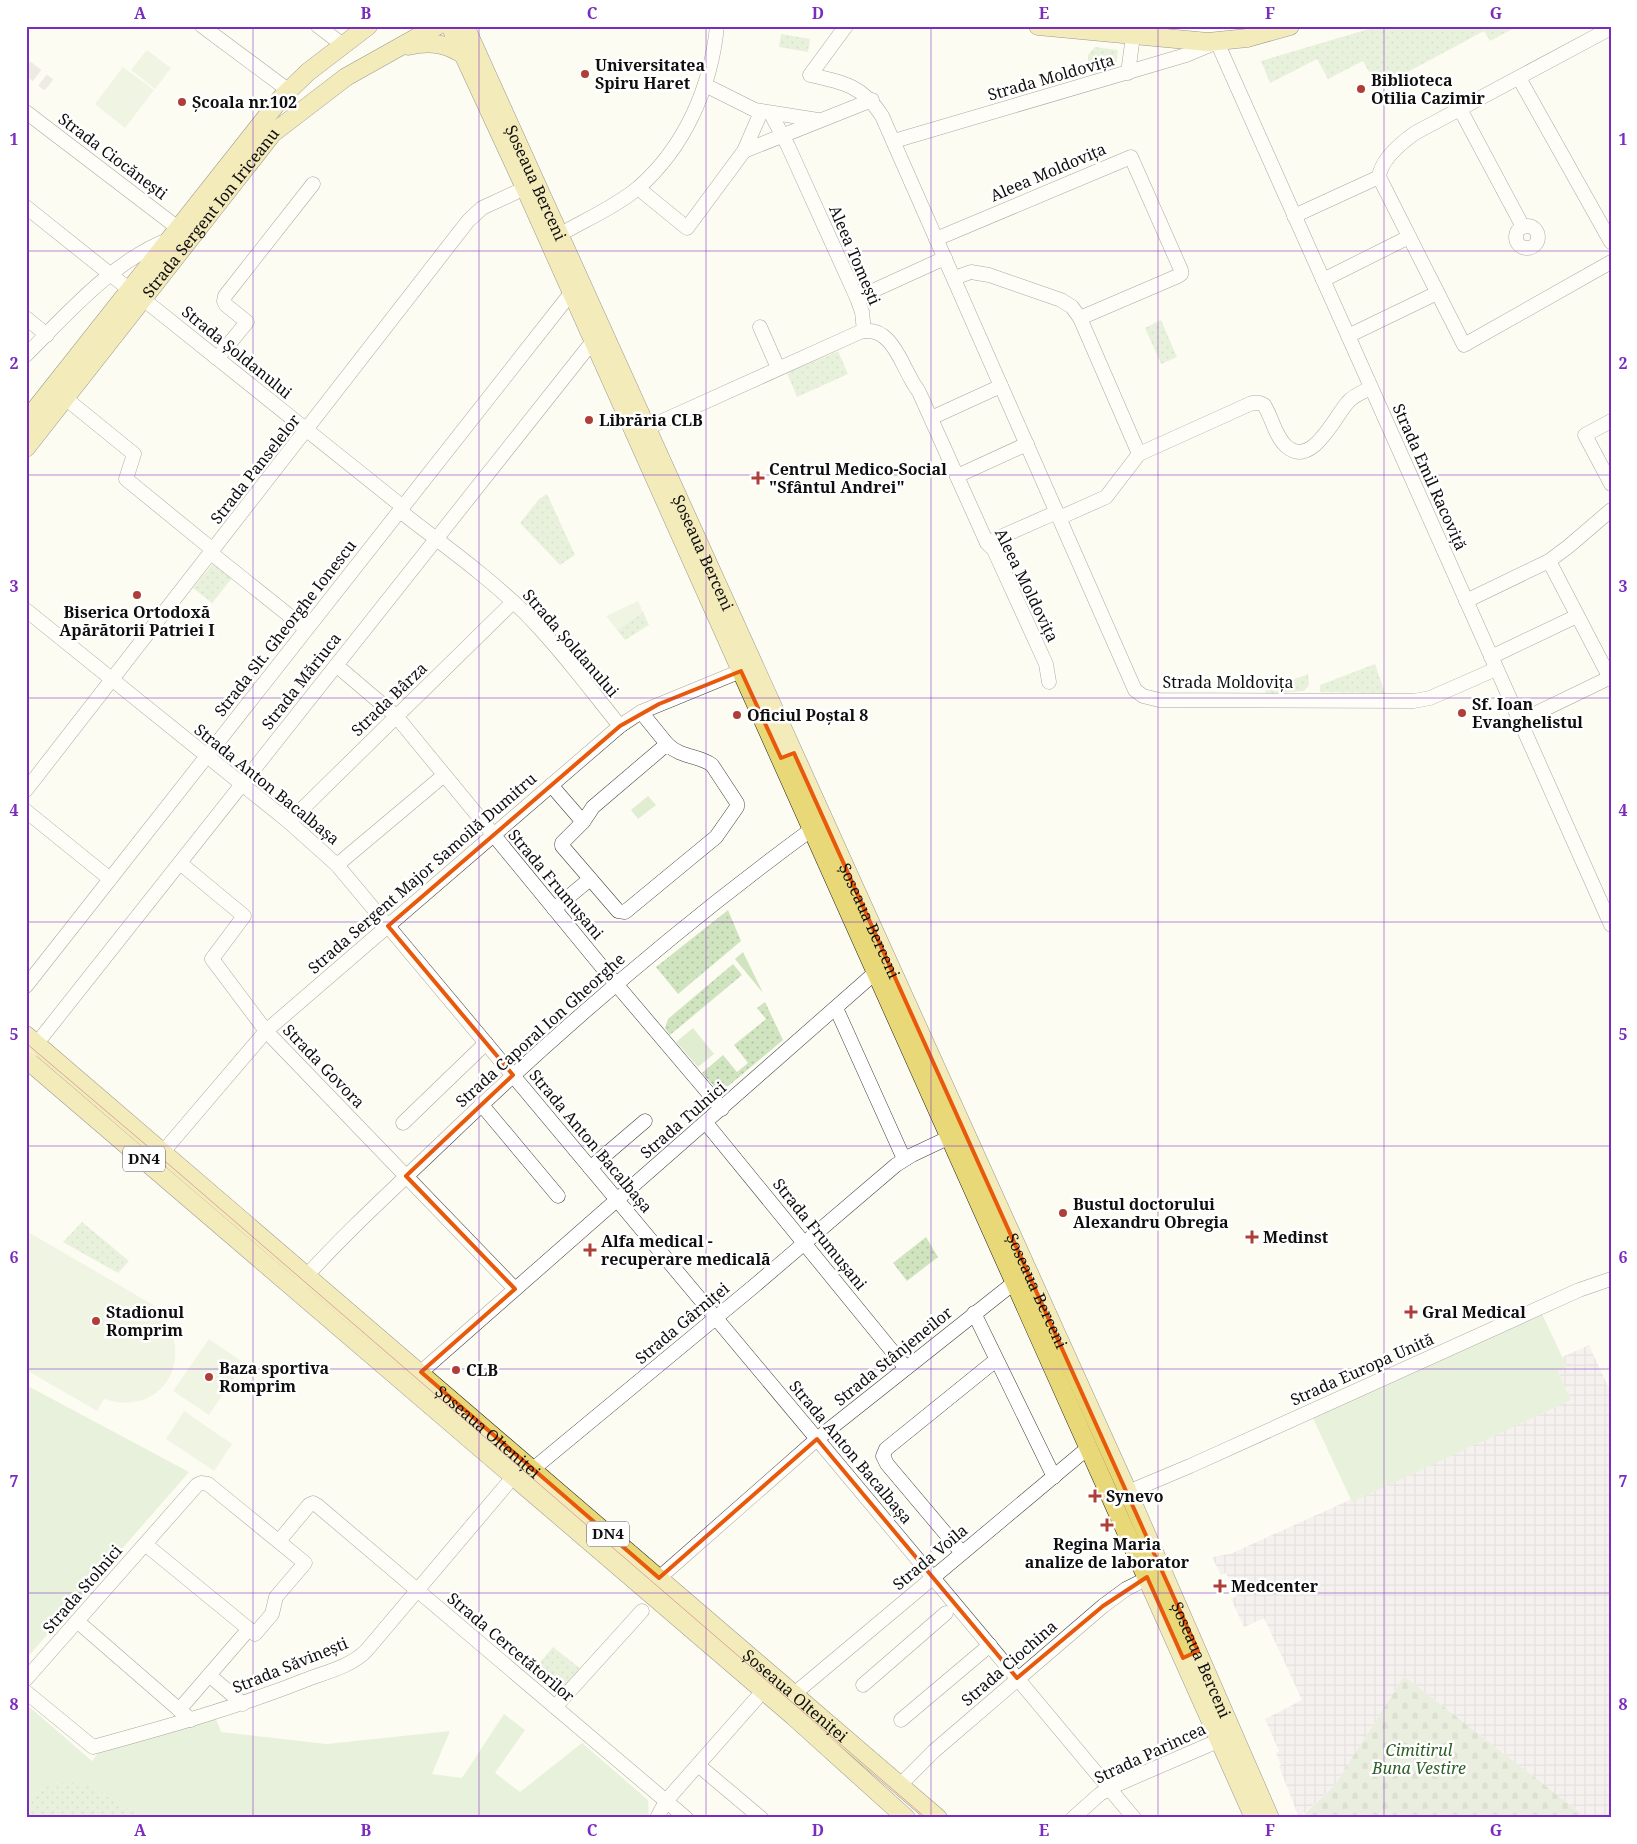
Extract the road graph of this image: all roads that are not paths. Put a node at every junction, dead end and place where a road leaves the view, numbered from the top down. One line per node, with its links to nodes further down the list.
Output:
1 (202, 26): 22 (street)
2 (318, 26): 15 (street)
3 (368, 26): 15 (main road, Strada Sergent Ion Iriceanu)
4 (437, 26): 16 (main road, Strada Sergent Ion Iriceanu)
5 (450, 26): 17 (main road, Șoseaua Berceni)
6 (466, 26): 21 (main road, Șoseaua Berceni)
7 (478, 26): 21 (main road)
8 (717, 26): 20 (street)
9 (846, 26): 23 (street)
10 (1038, 26): 13 (main road)
11 (1290, 26): 14 (main road)
12 (1611, 28): 19 (street)
13 (1133, 36): 14 (main road); 18 (street)
14 (1217, 42): 18 (street, Strada Moldovița); 36 (street, Strada Emil Racoviță)
15 (343, 44): 22 (main road, Strada Sergent Ion Iriceanu)
16 (396, 49): 17 (main road); 50 (main road, Strada Sergent Ion Iriceanu)
17 (466, 57): 33 (main road, Șoseaua Berceni)
18 (1128, 73): 29 (street, Strada Moldovița)
19 (1519, 78): 24 (street); 42 (street)
20 (705, 86): 26 (street); 34 (street)
21 (494, 87): 33 (main road, Șoseaua Berceni)
22 (288, 90): 38 (main road, Strada Sergent Ion Iriceanu)
23 (872, 100): 27 (street); 29 (street, Strada Moldovița)
24 (1460, 109): 31 (street); 37 (street)
25 (26, 112): 38 (street, Strada Ciocănești)
26 (766, 113): 27 (street); 28 (street, Aleea Tomești); 30 (street)
27 (820, 121): 28 (street)
28 (783, 136): 30 (street); 51 (street, Aleea Tomești)
29 (894, 141): 41 (street, Strada Moldovița)
30 (744, 151): 34 (street)
31 (1379, 177): 36 (street); 40 (street)
32 (313, 184): 60 (street)
33 (531, 186): 39 (main road, Șoseaua Berceni); 48 (main road, Șoseaua Berceni); 69 (street, Strada Panselelor)
34 (638, 188): 39 (street)
35 (26, 207): 45 (street, Strada Șoldanului)
36 (1294, 216): 47 (street, Strada Emil Racoviță)
37 (1523, 227)
38 (174, 233): 45 (street); 50 (main road, Strada Sergent Ion Iriceanu)
39 (559, 235): 68 (main road, Șoseaua Berceni)
40 (1409, 237): 47 (street); 49 (street)
41 (936, 239): 43 (street, Strada Moldovița); 53 (street, Aleea Moldovița)
42 (1611, 242)
43 (945, 258): 46 (street, Strada Moldovița); 51 (street)
44 (1611, 262): 49 (street)
45 (110, 274): 50 (street, Strada Șoldanului); 56 (street)
46 (954, 278): 53 (street); 62 (street, Strada Moldovița)
47 (1323, 280): 57 (street, Strada Emil Racoviță)
48 (571, 293): 58 (main road, Șoseaua Berceni); 75 (street, Strada Slt. Gheorghe Ionescu)
49 (1437, 293): 57 (street)
50 (136, 294): 60 (street, Strada Șoldanului); 64 (main road, Strada Sergent Ion Iriceanu); 66 (main road, Strada Sergent Ion Iriceanu)
51 (857, 298): 55 (street, Aleea Tomești)
52 (26, 318): 56 (street)
53 (1080, 318): 72 (street)
54 (760, 327): 61 (street)
55 (864, 331): 61 (street, Aleea Tomești); 65 (street, Aleea Moldovița)
56 (47, 335): 59 (street)
57 (1348, 336): 63 (street, Strada Emil Racoviță)
58 (593, 341): 78 (street, Strada Măriuca); 89 (main road, Șoseaua Berceni)
59 (26, 355)
60 (215, 357): 69 (street, Strada Șoldanului)
61 (778, 368): 68 (street, Aleea Tomești)
62 (1001, 386): 65 (street); 70 (street, Strada Moldovița)
63 (1371, 388): 72 (street); 82 (street, Strada Emil Racoviță)
64 (65, 398): 71 (main road, Strada Sergent Ion Iriceanu); 80 (street)
65 (931, 418): 73 (street, Aleea Moldovița)
66 (26, 421)
67 (1611, 421): 74 (street)
68 (647, 428): 98 (main road, Șoseaua Berceni)
69 (307, 430): 75 (street, Strada Șoldanului); 80 (street, Strada Panselelor)
70 (1027, 444): 73 (street); 77 (street, Strada Moldovița)
71 (26, 448)
72 (1139, 454): 77 (street)
73 (957, 476): 79 (street, Aleea Moldovița)
74 (1611, 484)
75 (401, 509): 78 (street, Strada Șoldanului); 86 (street, Strada Slt. Gheorghe Ionescu)
76 (1611, 510): 81 (street)
77 (1058, 515): 79 (street); 87 (street, Strada Moldovița)
78 (436, 539): 83 (street, Strada Șoldanului); 88 (street, Strada Măriuca)
79 (987, 543): 92 (street, Aleea Moldovița)
80 (212, 552): 86 (street); 91 (street, Strada Panselelor)
81 (1548, 562): 82 (street); 85 (street)
82 (1466, 601): 87 (street, Strada Emil Racoviță)
83 (513, 602): 94 (street, Strada Bârza); 96 (street, Strada Șoldanului)
84 (26, 610): 91 (street, Strada Anton Bacalbașa)
85 (1577, 616): 87 (street, Strada Moldovița); 90 (street)
86 (306, 630): 99 (street, Strada Slt. Gheorghe Ionescu)
87 (1494, 663): 95 (street, Strada Emil Racoviță)
88 (336, 665): 94 (street, Strada Frumușani); 101 (street, Strada Măriuca)
89 (742, 671): 93 (street, Strada Sergent Major Samoilă Dumitru); 98 (main road, Șoseaua Berceni)
90 (1610, 679): 95 (street)
91 (112, 680): 99 (street, Strada Anton Bacalbașa); 103 (street, Strada Panselelor)
92 (1049, 682)
93 (641, 712): 96 (street, Strada Sergent Major Samoilă Dumitru); 97 (street)
94 (396, 716): 100 (street, Strada Frumușani); 105 (street, Strada Bârza)
95 (1520, 721): 114 (street, Strada Emil Racoviță)
96 (620, 726): 102 (street, Strada Sergent Major Samoilă Dumitru)
97 (667, 744): 106 (street); 112 (street)
98 (787, 755): 107 (main road, Șoseaua Berceni); 124 (main road, Șoseaua Berceni)
99 (206, 756): 101 (street, Strada Anton Bacalbașa); 111 (street, Strada Slt. Gheorghe Ionescu)
100 (443, 776): 108 (street, Strada Frumușani); 110 (street)
101 (242, 784): 105 (street, Strada Anton Bacalbașa); 109 (street, Strada Măriuca)
102 (551, 785): 106 (street); 108 (street, Strada Sergent Major Samoilă Dumitru)
103 (26, 790)
104 (26, 811): 111 (street)
105 (290, 822): 110 (street, Strada Anton Bacalbașa)
106 (583, 822): 112 (street)
107 (812, 829): 116 (main road, Șoseaua Berceni); 117 (street, Strada Caporal Ion Gheorghe)
108 (494, 836): 113 (street, Strada Frumușani); 115 (street, Strada Sergent Major Samoilă Dumitru)
109 (180, 863): 120 (street, Strada Govora); 122 (street, Strada Măriuca)
110 (337, 865): 115 (street, Strada Anton Bacalbașa)
111 (110, 879): 118 (street, Strada Slt. Gheorghe Ionescu)
112 (590, 879): 113 (street)
113 (554, 908): 117 (street, Strada Frumușani)
114 (1611, 925)
115 (388, 926): 120 (street, Strada Sergent Major Samoilă Dumitru); 121 (street, Strada Anton Bacalbașa)
116 (876, 972): 119 (street, Strada Tulnici); 124 (main road, Șoseaua Berceni)
117 (616, 984): 123 (street, Strada Caporal Ion Gheorghe); 126 (street, Strada Frumușani)
118 (26, 986)
119 (836, 1008): 126 (street, Strada Tulnici); 132 (street)
120 (266, 1031): 131 (street, Strada Sergent Major Samoilă Dumitru); 135 (street, Strada Govora)
121 (486, 1043): 123 (street, Strada Anton Bacalbașa); 128 (street)
122 (29, 1049): 131 (main road, Șoseaua Olteniței / DN4); 133 (main road, Șoseaua Olteniței / DN4)
123 (513, 1075): 125 (street, Strada Caporal Ion Gheorghe); 134 (street, Strada Anton Bacalbașa)
124 (937, 1090): 130 (main road, Șoseaua Berceni); 138 (main road, Șoseaua Berceni)
125 (481, 1104): 135 (street, Strada Caporal Ion Gheorghe); 136 (street)
126 (722, 1109): 129 (street, Strada Tulnici)
127 (645, 1121): 134 (street)
128 (403, 1122)
129 (706, 1123): 137 (street, Strada Tulnici); 139 (street, Strada Frumușani)
130 (950, 1137): 132 (street, Strada Gârniței); 138 (main road, Șoseaua Berceni)
131 (163, 1151): 133 (street, Strada Sergent Major Samoilă Dumitru); 140 (main road, Șoseaua Olteniței / DN4)
132 (904, 1160): 139 (street, Strada Gârniței)
133 (151, 1165): 144 (main road, Șoseaua Olteniței / DN4)
134 (590, 1168): 137 (street, Strada Anton Bacalbașa)
135 (406, 1176): 140 (street, Strada Caporal Ion Gheorghe); 143 (street, Strada Govora)
136 (558, 1196)
137 (616, 1200): 143 (street, Strada Tulnici); 146 (street, Strada Anton Bacalbașa)
138 (1005, 1240): 142 (main road, Șoseaua Berceni); 155 (main road, Șoseaua Berceni)
139 (805, 1243): 146 (street, Strada Gârniței); 148 (street, Strada Frumușani)
140 (307, 1275): 144 (street, Strada Caporal Ion Gheorghe); 149 (main road, Șoseaua Olteniței / DN4)
141 (1611, 1279): 155 (street, Strada Europa Unită)
142 (1015, 1282): 145 (street, Strada Stânjeneilor); 151 (main road, Șoseaua Berceni)
143 (515, 1289): 149 (street, Strada Tulnici)
144 (294, 1290): 153 (main road, Șoseaua Olteniței / DN4)
145 (974, 1313): 147 (street); 148 (street, Strada Stânjeneilor)
146 (715, 1318): 150 (street, Strada Anton Bacalbașa); 152 (street, Strada Gârniței)
147 (996, 1360): 154 (street); 158 (street)
148 (906, 1368): 150 (street, Strada Stânjeneilor)
149 (421, 1372): 152 (main road, Șoseaua Olteniței / DN4)
150 (817, 1439): 159 (street, Strada Stânjeneilor); 160 (street, Strada Anton Bacalbașa)
151 (1089, 1447): 154 (street, Strada Voila); 161 (main road, Șoseaua Berceni)
152 (533, 1469): 159 (main road, Șoseaua Olteniței / DN4)
153 (513, 1477): 162 (street, Strada Săvinești); 174 (main road, Șoseaua Olteniței / DN4)
154 (1054, 1477): 158 (street, Strada Voila)
155 (1128, 1492): 168 (main road, Șoseaua Berceni)
156 (279, 1540): 157 (street, Strada Stolnici); 162 (street, Strada Cercetătorilor); 166 (street, Strada Săvinești)
157 (145, 1544): 165 (street, Strada Stolnici); 166 (street, Strada Stolnici)
158 (962, 1554): 160 (street, Strada Voila)
159 (659, 1578): 175 (main road, Șoseaua Olteniței / DN4)
160 (933, 1578): 167 (street, Strada Anton Bacalbașa); 175 (street, Strada Voila)
161 (1148, 1578): 168 (main road, Șoseaua Berceni); 170 (street, Strada Ciochina)
162 (417, 1590): 176 (street, Strada Săvinești); 177 (street, Strada Cercetătorilor)
163 (642, 1611): 177 (street)
164 (946, 1614): 172 (street)
165 (77, 1621): 171 (street, Strada Stolnici); 178 (street)
166 (248, 1630): 169 (street, Strada Săvinești)
167 (990, 1645): 170 (street, Strada Anton Bacalbașa); 180 (street)
168 (1191, 1655): 181 (main road, Șoseaua Berceni); 194 (main road, Șoseaua Berceni)
169 (209, 1675): 176 (street); 178 (street, Strada Săvinești)
170 (1017, 1678): 183 (street, Strada Ciochina); 184 (street, Strada Anton Bacalbașa)
171 (26, 1679)
172 (863, 1684)
173 (26, 1692): 179 (street, Strada Săvinești)
174 (763, 1692): 182 (street); 189 (main road, Șoseaua Olteniței / DN4)
175 (794, 1694): 183 (main road, Șoseaua Olteniței / DN4)
176 (244, 1704): 179 (street, Strada Săvinești)
177 (555, 1707): 185 (street, Strada Cercetătorilor)
178 (179, 1710): 179 (street)
179 (191, 1720)
180 (901, 1720)
181 (1220, 1740): 184 (street, Strada Parincea); 193 (main road, Șoseaua Berceni)
182 (698, 1765): 185 (street); 188 (street)
183 (900, 1786): 190 (main road, Șoseaua Olteniței / DN4)
184 (1109, 1789): 191 (street, Strada Parincea); 192 (street, Strada Anton Bacalbașa)
185 (666, 1801): 186 (street); 187 (street, Strada Cercetătorilor)
186 (657, 1818)
187 (686, 1818)
188 (760, 1818)
189 (906, 1818)
190 (938, 1818)
191 (1073, 1818)
192 (1134, 1818)
193 (1254, 1818)
194 (1270, 1818)

